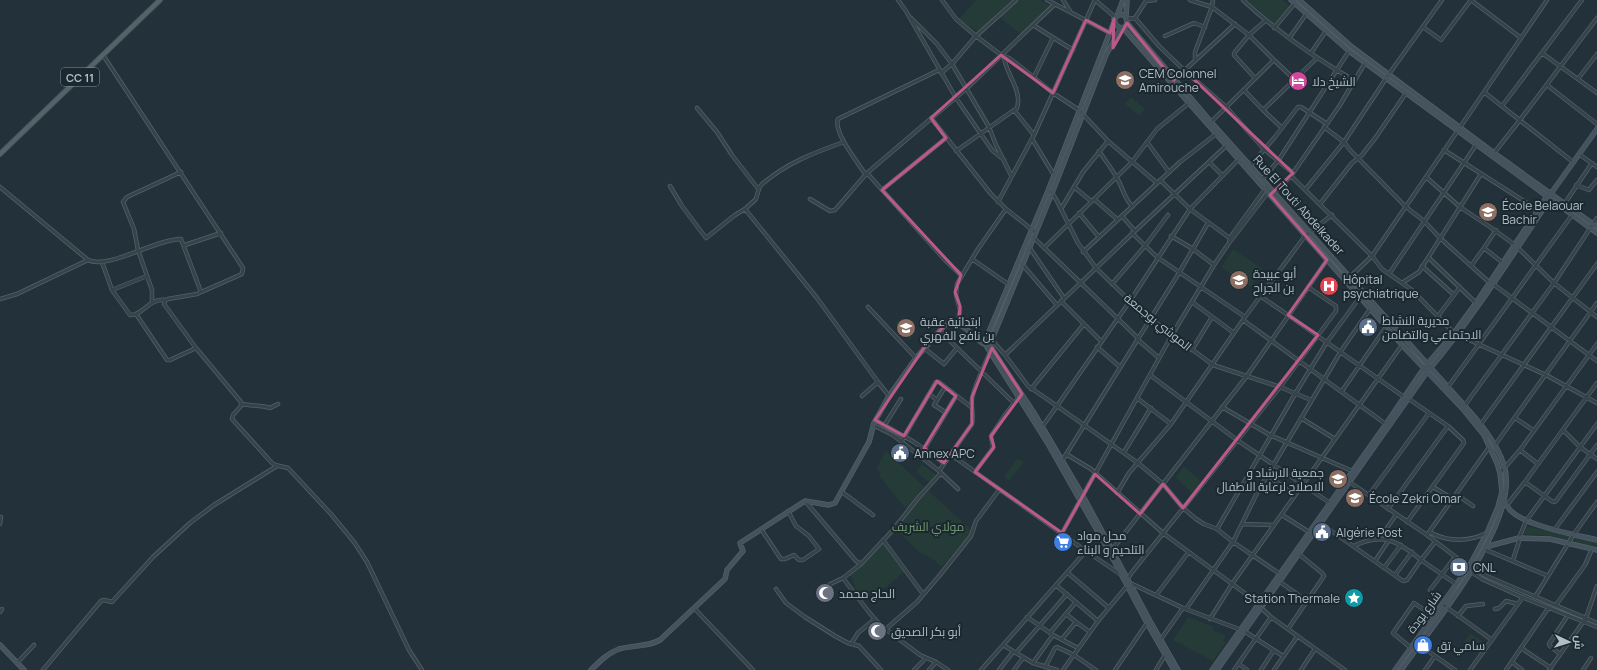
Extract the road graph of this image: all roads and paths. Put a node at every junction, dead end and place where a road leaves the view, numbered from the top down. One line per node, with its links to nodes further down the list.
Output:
1 (160, 0): 50 (main road, CC 11)
2 (898, 0): 24 (street)
3 (942, 0): 40 (street)
4 (1016, 0): 40 (street)
5 (1047, 0): 20 (street)
6 (1063, 0): 22 (street)
7 (1095, 0): 25 (street); 28 (street)
8 (1123, 0): 25 (street)
9 (1127, 0): 29 (street)
10 (1155, 0): 18 (street)
11 (1190, 0): 21 (street)
12 (1213, 0): 21 (street)
13 (1243, 0): 30 (street)
14 (1442, 0): 34 (street)
15 (1471, 0): 34 (street); 44 (street)
16 (1546, 0): 44 (street)
17 (1582, 0): 48 (street)
18 (1146, 1): 26 (street)
19 (1295, 1): 23 (street); 36 (street); 62 (street)
20 (1055, 4): 22 (street); 32 (street)
21 (1212, 7): 31 (street); 33 (street)
22 (1070, 11): 28 (street)
23 (1307, 13): 37 (street); 42 (street)
24 (909, 16): 56 (street); 58 (street)
25 (1115, 17): 29 (street); 35 (street, Rue El Touti Abdelkader); 38 (street)
26 (1135, 18): 29 (street); 59 (street)
27 (1597, 18): 57 (street)
28 (1086, 20): 38 (street); 45 (street)
29 (1127, 20): 35 (street); 67 (street, Rue El Touti Abdelkader)
30 (1265, 20): 36 (street); 39 (street)
31 (1234, 24): 39 (street); 54 (street)
32 (1033, 25): 43 (street); 51 (street)
33 (1205, 26): 41 (street); 54 (street)
34 (1423, 27): 62 (street)
35 (1122, 28): 78 (street, Rue El Touti Abdelkader); 86 (street)
36 (1274, 28): 42 (street)
37 (1326, 30): 46 (street); 47 (street)
38 (1110, 32): 83 (street)
39 (1249, 35): 53 (street); 64 (street)
40 (976, 36): 51 (street); 56 (street)
41 (1165, 36)
42 (1290, 37): 47 (street)
43 (1053, 38): 45 (street); 63 (street)
44 (1521, 38): 74 (street)
45 (1073, 50): 75 (street)
46 (1349, 51): 55 (street); 60 (street)
47 (1311, 53): 52 (street)
48 (1542, 53): 57 (street); 79 (street)
49 (1597, 54): 66 (street)
50 (103, 55): 112 (main road, CC 11); 125 (street)
51 (1003, 56): 63 (street); 71 (street); 82 (street)
52 (1317, 58): 60 (street); 68 (street)
53 (1274, 60): 64 (street); 68 (street)
54 (1195, 61): 59 (street)
55 (1365, 63): 65 (street); 69 (street)
56 (952, 64): 61 (street); 71 (street)
57 (1560, 66): 66 (street); 70 (street)
58 (939, 70): 61 (street); 102 (street)
59 (1184, 70): 67 (street); 80 (street)
60 (1336, 70): 69 (street); 85 (street)
61 (941, 73): 77 (street)
62 (1389, 74): 65 (street); 94 (street)
63 (1034, 77): 75 (street)
64 (1255, 78): 72 (street)
65 (1386, 78): 76 (street); 104 (street)
66 (1578, 79): 73 (street)
67 (1174, 80): 89 (street, Rue El Touti Abdelkader)
68 (1294, 80): 84 (street)
69 (1355, 81): 91 (street)
70 (1547, 85): 88 (street); 90 (street)
71 (967, 88): 77 (street); 92 (street)
72 (1244, 90): 80 (street); 84 (street)
73 (1596, 91)
74 (1484, 92): 79 (street); 94 (street)
75 (1053, 93): 83 (street); 97 (street)
76 (1406, 93): 94 (street); 114 (street)
77 (956, 98): 87 (street); 96 (street)
78 (1189, 103): 98 (street, Rue El Touti Abdelkader); 103 (street)
79 (1502, 106): 88 (street)
80 (1226, 107): 89 (street); 107 (street)
81 (697, 108): 144 (street)
82 (1014, 110): 92 (street); 97 (street)
83 (1079, 110): 86 (street); 131 (street)
84 (1263, 110): 93 (street)
85 (1309, 112): 91 (street); 93 (street); 117 (street)
86 (1083, 114): 101 (street); 148 (street)
87 (931, 118): 99 (street); 128 (street)
88 (1520, 120): 111 (street); 121 (street)
89 (1211, 122): 123 (street, Rue El Touti Abdelkader)
90 (1597, 124)
91 (1325, 126): 104 (street); 127 (street)
92 (989, 127): 96 (street); 115 (street)
93 (1282, 128): 107 (street)
94 (1458, 129): 105 (street); 108 (street); 111 (street)
95 (1597, 129): 113 (street)
96 (980, 133): 109 (street); 115 (street)
97 (1034, 134): 100 (street)
98 (1216, 134): 106 (street, Rue El Touti Abdelkader); 126 (street)
99 (946, 138): 109 (street); 145 (street)
100 (1032, 139): 130 (street); 131 (street)
101 (1108, 141): 110 (street); 118 (street)
102 (844, 142): 128 (street); 144 (street)
103 (1147, 142): 118 (street); 126 (street)
104 (1344, 142): 114 (street); 146 (street)
105 (1476, 145): 120 (street); 151 (street)
106 (1226, 146): 116 (street, Rue El Touti Abdelkader); 119 (street)
107 (1265, 150): 117 (street); 123 (street)
108 (1444, 150): 120 (street); 135 (street)
109 (956, 151): 154 (street)
110 (1099, 151): 134 (street); 142 (street)
111 (1494, 153): 151 (street)
112 (0, 154)
113 (1579, 154): 121 (street); 122 (street)
114 (1358, 158): 156 (street); 158 (street)
115 (1004, 160): 130 (street)
116 (1239, 160): 132 (street); 147 (street, Rue El Touti Abdelkader)
117 (1278, 161): 127 (street); 136 (street)
118 (1132, 162): 134 (street); 138 (street)
119 (1209, 162): 132 (street); 150 (street)
120 (1464, 162): 129 (street); 149 (street)
121 (1573, 162): 151 (street)
122 (1592, 163): 124 (street); 139 (street)
123 (1250, 166): 136 (street, Rue El Touti Abdelkader)
124 (1597, 167)
125 (181, 172): 183 (street); 198 (street)
126 (1169, 172): 138 (street)
127 (1293, 173): 133 (street)
128 (866, 174): 145 (street); 152 (street)
129 (1481, 174): 159 (street); 164 (street)
130 (1011, 175): 154 (street)
131 (1054, 175): 148 (street)
132 (1222, 175): 162 (street)
133 (1291, 176): 143 (street); 146 (street)
134 (1116, 177): 153 (street); 157 (street)
135 (1426, 177): 149 (street); 158 (street)
136 (1262, 179): 143 (street, Rue El Touti Abdelkader)
137 (1597, 180): 139 (street)
138 (1159, 181): 150 (street); 157 (street)
139 (1576, 185): 155 (street)
140 (670, 186): 160 (street)
141 (0, 187): 204 (street)
142 (1074, 187): 153 (street); 161 (street)
143 (1272, 188): 147 (street); 175 (street, Rue El Touti Abdelkader)
144 (759, 190): 160 (street)
145 (882, 190): 217 (street)
146 (1305, 190): 156 (street)
147 (1266, 191): 178 (street, Rue El Touti Abdelkader); 190 (street)
148 (1050, 192): 161 (street, الموشي بوجمعة); 180 (street)
149 (1443, 192): 159 (street); 172 (street)
150 (1174, 194): 162 (street); 181 (street)
151 (1550, 195): 155 (street); 164 (street); 166 (street); 193 (street)
152 (810, 199)
153 (1093, 200): 165 (street); 171 (street)
154 (998, 202): 163 (street)
155 (1565, 203): 176 (street)
156 (1320, 204): 167 (street)
157 (1132, 206): 168 (street)
158 (1406, 207): 172 (street); 200 (street)
159 (1460, 207): 179 (street); 189 (street)
160 (745, 209): 302 (street)
161 (1061, 209): 174 (street, الموشي بوجمعة)
162 (1190, 209): 173 (street); 185 (street)
163 (1006, 210): 180 (street); 203 (street)
164 (1538, 210): 193 (street)
165 (1079, 213): 174 (street); 188 (street)
166 (1572, 214): 176 (street); 211 (street)
167 (1332, 215): 182 (street); 200 (street)
168 (1122, 216): 171 (street); 181 (street)
169 (1168, 216): 192 (street)
170 (1597, 218): 176 (street)
171 (1118, 220): 188 (street)
172 (1424, 220): 189 (street); 216 (street)
173 (1208, 222): 190 (street); 197 (street)
174 (1068, 224): 195 (street); 199 (street, الموشي بوجمعة)
175 (1304, 226): 178 (street); 182 (street, Rue El Touti Abdelkader)
176 (1591, 226): 177 (street); 184 (street); 223 (street)
177 (1597, 227)
178 (1300, 229): 186 (street, Rue El Touti Abdelkader)
179 (1496, 230): 193 (street); 196 (street)
180 (1034, 231): 187 (street); 224 (street)
181 (1134, 232): 192 (street); 214 (street)
182 (1310, 232): 186 (street); 219 (street, Rue El Touti Abdelkader)
183 (221, 233): 191 (street); 230 (street)
184 (1597, 233)
185 (1171, 236): 197 (street); 201 (street)
186 (1306, 236): 205 (street, Rue El Touti Abdelkader); 232 (street)
187 (1033, 237): 194 (street); 195 (street)
188 (1099, 237): 199 (street)
189 (1440, 238): 202 (street); 213 (street)
190 (1231, 240): 210 (street)
191 (185, 245): 198 (street); 230 (street)
192 (1145, 246): 201 (street); 225 (street)
193 (1516, 246): 207 (street); 211 (street); 222 (street)
194 (1029, 247): 208 (street); 234 (street)
195 (1044, 248): 220 (street)
196 (1484, 248): 207 (street); 213 (street)
197 (1193, 249): 210 (street); 215 (street)
198 (138, 250): 206 (street); 218 (street)
199 (1084, 252): 214 (street, الموشي بوجمعة)
200 (1372, 256): 216 (street); 219 (street)
201 (1157, 257): 215 (street); 240 (street)
202 (1428, 258): 212 (street); 228 (street)
203 (972, 259): 217 (street); 224 (street)
204 (88, 260): 206 (street); 236 (street)
205 (1327, 260): 227 (street); 233 (street, Rue El Touti Abdelkader)
206 (102, 262): 229 (street)
207 (1503, 263): 222 (street)
208 (1022, 264): 245 (street); 272 (street)
209 (1597, 264): 235 (street)
210 (1214, 265): 226 (street)
211 (1535, 265): 223 (street); 237 (street)
212 (1422, 266): 221 (street); 231 (street)
213 (1471, 266): 222 (street)
214 (1096, 268): 220 (street); 225 (street, الموشي بوجمعة)
215 (1180, 273): 226 (street); 256 (street)
216 (1389, 274): 221 (street)
217 (962, 275): 258 (street)
218 (147, 276): 229 (street); 241 (street)
219 (1350, 277): 294 (street, Rue El Touti Abdelkader)
220 (1081, 283): 234 (street); 254 (street)
221 (1402, 283): 252 (street)
222 (1491, 283): 237 (street); 243 (street); 264 (street)
223 (1554, 283): 235 (street); 249 (street)
224 (1008, 284): 272 (street)
225 (1112, 284): 240 (street, الموشي بوجمعة)
226 (1201, 287): 242 (street); 257 (street)
227 (1308, 287): 251 (street); 266 (street)
228 (1460, 287): 231 (street); 243 (street)
229 (112, 290): 250 (street)
230 (201, 292): 238 (street)
231 (1454, 295): 252 (street)
232 (1260, 296): 251 (street); 257 (street)
233 (1360, 297): 247 (street, Rue El Touti Abdelkader); 271 (street)
234 (1064, 298): 239 (street)
235 (1572, 298): 248 (street); 261 (street)
236 (0, 299)
237 (1512, 299): 249 (street); 275 (street)
238 (166, 300): 241 (street); 277 (street)
239 (1061, 301): 245 (street); 259 (street)
240 (1130, 301): 254 (street); 256 (street, الموشي بوجمعة)
241 (152, 302): 250 (street)
242 (1192, 302): 255 (street); 265 (street)
243 (1476, 302): 264 (street)
244 (1597, 303): 248 (street)
245 (1057, 305): 284 (street)
246 (868, 307): 286 (street)
247 (1370, 308): 260 (street, Rue El Touti Abdelkader); 281 (street)
248 (1591, 312): 253 (street); 269 (street)
249 (1532, 313): 261 (street); 283 (street)
250 (136, 314): 277 (street)
251 (1288, 315): 266 (street); 268 (street)
252 (1438, 316): 264 (street)
253 (1597, 317)
254 (1118, 318): 267 (street); 270 (street)
255 (1212, 318): 263 (street); 280 (street)
256 (1151, 319): 265 (street, الموشي بوجمعة); 267 (street)
257 (1244, 319): 263 (street); 268 (street)
258 (958, 323): 262 (street); 272 (street)
259 (1084, 324): 270 (street); 308 (street)
260 (1386, 327): 274 (street, Rue El Touti Abdelkader); 290 (street)
261 (1550, 327): 269 (street); 292 (street)
262 (940, 330): 278 (street); 279 (street)
263 (1234, 333): 291 (street)
264 (1456, 334): 275 (street); 294 (street)
265 (1172, 335): 280 (street, الموشي بوجمعة); 287 (street)
266 (1318, 335): 271 (street); 288 (street)
267 (1138, 338): 287 (street); 293 (street)
268 (1271, 340): 288 (street); 299 (street)
269 (1570, 340): 285 (street); 298 (street)
270 (1101, 341): 276 (street)
271 (1327, 342): 281 (street); 295 (street)
272 (988, 344): 282 (street); 284 (street); 335 (street)
273 (1597, 344): 285 (street)
274 (1402, 345): 294 (street, Rue El Touti Abdelkader); 300 (street)
275 (1478, 345): 283 (street); 306 (street)
276 (1097, 347): 293 (street); 329 (street)
277 (196, 348): 325 (street)
278 (924, 348): 279 (street); 286 (street)
279 (957, 348): 296 (street)
280 (1192, 350): 291 (street, الموشي بوجمعة)
281 (1341, 351): 290 (street); 301 (street)
282 (990, 352): 296 (street); 315 (street)
283 (1501, 354): 292 (street); 328 (street)
284 (1006, 355): 308 (street)
285 (1589, 355): 289 (street); 304 (street)
286 (916, 358): 313 (street)
287 (1159, 358): 297 (street)
288 (1299, 360): 295 (street); 307 (street)
289 (1597, 361)
290 (1359, 364): 300 (street); 309 (street)
291 (1213, 365): 299 (street, الموشي بوجمعة); 323 (street)
292 (1524, 365): 298 (street); 342 (street)
293 (1120, 366): 347 (street)
294 (1427, 368): 306 (street, Rue El Touti Abdelkader); 318 (street); 360 (street, Rue El Touti Abdelkader)
295 (1310, 370): 301 (street); 311 (street)
296 (982, 371): 322 (street); 330 (street)
297 (1150, 375): 317 (street); 323 (street)
298 (1546, 375): 304 (street); 337 (street)
299 (1246, 377): 307 (street, الموشي بوجمعة); 331 (street)
300 (1378, 377): 318 (street); 327 (street)
301 (1324, 379): 309 (street); 321 (street)
302 (878, 382): 312 (street); 313 (street)
303 (1597, 383): 316 (street)
304 (1566, 385): 316 (street); 350 (street)
305 (945, 387): 310 (street); 314 (street); 320 (street)
306 (1448, 387): 328 (street, Rue El Touti Abdelkader)
307 (1280, 388): 311 (street, الموشي بوجمعة); 341 (street)
308 (1031, 389): 329 (street)
309 (1342, 391): 327 (street)
310 (929, 394): 320 (street); 353 (street)
311 (1295, 394): 321 (street, الموشي بوجمعة); 352 (street)
312 (862, 396)
313 (890, 396): 338 (street)
314 (956, 396): 330 (street); 333 (street)
315 (1019, 397): 322 (street); 335 (street)
316 (1587, 397): 324 (street); 351 (street)
317 (1137, 398): 332 (street); 357 (street)
318 (1407, 398): 334 (street); 345 (street)
319 (901, 399): 346 (street)
320 (937, 400): 333 (street)
321 (1311, 400): 336 (street)
322 (1014, 402): 381 (street)
323 (1187, 402): 339 (street); 340 (street)
324 (1597, 403)
325 (242, 404): 326 (street); 377 (street)
326 (278, 404)
327 (1360, 404): 345 (street); 354 (street)
328 (1465, 405): 342 (street, Rue El Touti Abdelkader)
329 (1057, 406): 347 (street); 349 (street)
330 (971, 407): 365 (street)
331 (1222, 407): 339 (street); 341 (street)
332 (1151, 408): 340 (street); 364 (street)
333 (945, 412): 362 (street)
334 (1429, 413): 348 (street); 397 (street)
335 (1032, 414): 349 (street); 401 (street)
336 (1302, 418): 354 (street); 358 (street)
337 (1515, 418): 350 (street); 360 (street)
338 (875, 420): 344 (street); 346 (street)
339 (1212, 422): 355 (street); 388 (street)
340 (1171, 424): 374 (street)
341 (1250, 424): 352 (street); 355 (street)
342 (1481, 424): 360 (street, Rue El Touti Abdelkader)
343 (1597, 424): 361 (street)
344 (873, 425): 356 (street); 393 (street)
345 (1388, 425): 379 (street); 386 (street)
346 (884, 426): 353 (street)
347 (1084, 426): 357 (street); 366 (street)
348 (1448, 426): 390 (street); 408 (street)
349 (1042, 427): 372 (street)
350 (1533, 430): 363 (street)
351 (1563, 430): 361 (street); 376 (street)
352 (1270, 435): 358 (street); 368 (street)
353 (904, 436): 356 (street); 362 (street)
354 (1334, 439): 370 (street)
355 (1237, 440): 368 (street); 407 (street)
356 (901, 442): 369 (street)
357 (1111, 443): 364 (street); 384 (street)
358 (1286, 443): 370 (street); 375 (street)
359 (1597, 445): 367 (street)
360 (1492, 446): 378 (street, Rue El Touti Abdelkader); 383 (street, Rue El Touti Abdelkader); 395 (street)
361 (1580, 447): 367 (street); 399 (street)
362 (924, 448): 369 (street); 373 (street)
363 (1520, 450): 376 (street); 378 (street)
364 (1124, 452): 374 (street)
365 (950, 454): 373 (street); 381 (street)
366 (1066, 454): 372 (street); 384 (street)
367 (1590, 454): 371 (street); 399 (street)
368 (1259, 455): 375 (street); 422 (street)
369 (920, 456): 380 (street)
370 (1321, 458): 379 (street); 389 (street)
371 (1597, 458)
372 (1062, 461): 398 (street)
373 (944, 462): 380 (street)
374 (1138, 463): 388 (street); 394 (street)
375 (1274, 464): 385 (street); 389 (street)
376 (1538, 464): 387 (street)
377 (276, 466): 548 (street); 549 (street)
378 (1505, 469): 383 (street); 405 (street, Rue El Touti Abdelkader)
379 (1352, 471): 386 (street)
380 (940, 472): 391 (street); 432 (street)
381 (975, 472): 392 (street)
382 (1597, 472): 423 (street)
383 (1500, 473): 427 (street, Rue El Touti Abdelkader)
384 (1095, 474): 394 (street); 398 (street)
385 (1267, 475): 396 (street); 419 (street)
386 (1348, 481): 397 (street); 404 (street); 417 (street)
387 (1525, 482): 399 (street); 405 (street)
388 (1163, 484): 407 (street); 410 (street)
389 (1303, 484): 396 (street); 404 (street)
390 (1433, 487): 400 (street); 416 (street)
391 (958, 489)
392 (999, 490): 425 (street); 475 (street)
393 (842, 492): 402 (street); 412 (street)
394 (1117, 493): 410 (street)
395 (1456, 494): 400 (street); 406 (street)
396 (1295, 495): 413 (street)
397 (1369, 495): 408 (street)
398 (1083, 496): 401 (street); 444 (street)
399 (1544, 496): 415 (street)
400 (1453, 499): 428 (street)
401 (1080, 500): 425 (street); 444 (street)
402 (805, 501): 409 (street); 453 (street)
403 (1597, 502): 429 (street)
404 (1330, 503): 424 (street)
405 (1505, 504): 415 (street); 440 (street, Rue El Touti Abdelkader)
406 (1473, 506)
407 (1183, 508): 422 (street); 426 (street)
408 (1388, 509): 411 (street)
409 (788, 511): 421 (street); 421 (street)
410 (1140, 514): 426 (street); 444 (street)
411 (1396, 514): 416 (street); 431 (street)
412 (874, 515)
413 (1282, 515): 420 (street); 424 (street)
414 (2, 517): 418 (street)
415 (1526, 521): 423 (street); 430 (street)
416 (1407, 522): 428 (street)
417 (1320, 523): 439 (street); 447 (street)
418 (0, 524)
419 (1242, 524): 420 (street); 435 (street)
420 (1274, 525): 448 (street)
421 (761, 529): 488 (street)
422 (1217, 529): 435 (street)
423 (1555, 529): 429 (street)
424 (1309, 532): 459 (street)
425 (1062, 533): 443 (street)
426 (1163, 533): 446 (street); 464 (street)
427 (1487, 533): 428 (street); 455 (street, Rue El Touti Abdelkader)
428 (1428, 534): 436 (street)
429 (1574, 534): 434 (street); 437 (street)
430 (1520, 538): 437 (street); 440 (street); 452 (street)
431 (1379, 539): 433 (street); 439 (street)
432 (882, 540): 453 (street); 475 (street)
433 (1389, 540): 438 (street); 450 (street)
434 (1597, 540)
435 (1233, 542): 448 (street); 456 (street)
436 (1435, 542): 449 (street); 451 (street)
437 (1569, 543): 441 (street); 462 (street)
438 (1401, 545): 445 (street); 454 (street)
439 (1354, 546): 450 (street)
440 (1484, 548): 452 (street); 455 (street, Rue El Touti Abdelkader)
441 (1592, 549): 442 (street); 486 (street)
442 (1597, 550)
443 (1086, 551): 457 (street); 458 (street)
444 (1111, 551): 458 (street); 464 (street)
445 (1412, 552): 451 (street); 461 (street)
446 (1188, 553): 456 (street); 477 (street)
447 (1299, 554): 465 (street); 481 (street)
448 (1253, 555): 459 (street); 467 (street)
449 (1455, 557): 455 (street); 460 (street)
450 (1375, 560): 454 (street)
451 (1421, 560): 460 (street); 461 (street)
452 (1513, 560): 462 (street)
453 (861, 564): 463 (street)
454 (1384, 568): 461 (street)
455 (1469, 568): 468 (street, شارع بودة); 474 (street); 478 (street); 492 (street, شارع بودة)
456 (1213, 571): 467 (street); 490 (street)
457 (1068, 573): 469 (street); 489 (street)
458 (1121, 574): 466 (street)
459 (1280, 574): 482 (street)
460 (1442, 574): 468 (street); 473 (street)
461 (1395, 575)
462 (1548, 576): 479 (street)
463 (843, 578): 471 (street); 501 (street)
464 (1128, 578): 466 (street)
465 (1280, 582): 481 (street); 491 (street)
466 (1128, 584): 477 (street); 489 (street); 506 (street); 518 (street)
467 (1232, 584): 482 (street); 502 (street)
468 (1456, 584): 483 (street, شارع بودة)
469 (1057, 586): 476 (street); 498 (street)
470 (1597, 586): 500 (street)
471 (822, 588)
472 (776, 589): 521 (street)
473 (1430, 590)
474 (1524, 593): 478 (street); 479 (street)
475 (923, 594): 510 (street)
476 (1067, 594): 480 (street); 508 (street)
477 (1156, 594): 490 (street)
478 (1522, 597): 485 (street); 487 (street)
479 (1535, 597): 486 (street)
480 (1076, 602): 494 (street); 503 (street)
481 (1307, 602): 511 (street)
482 (1258, 603): 491 (street); 512 (street)
483 (1442, 604): 492 (street); 496 (street, شارع بودة)
484 (1483, 604): 497 (street)
485 (1518, 604): 493 (street); 519 (street)
486 (1556, 605): 500 (street)
487 (1549, 607): 495 (street); 527 (street)
488 (694, 608): 550 (street); 551 (street)
489 (1109, 608): 503 (street)
490 (1184, 608): 502 (street); 518 (street)
491 (1261, 608): 499 (street); 512 (street)
492 (1447, 608): 497 (street); 520 (street, شارع بودة)
493 (1494, 609)
494 (1066, 614): 505 (street); 514 (street)
495 (1568, 615): 504 (street); 531 (street)
496 (1433, 616): 520 (street, شارع بودة); 526 (street)
497 (1458, 616): 519 (street)
498 (1028, 617): 508 (street); 524 (street)
499 (1271, 617): 511 (street); 516 (street)
500 (1586, 618): 504 (street); 507 (street)
501 (875, 619): 510 (street); 521 (street)
502 (1210, 619): 512 (street)
503 (1098, 621): 513 (street)
504 (1583, 621): 509 (street); 531 (street)
505 (1076, 622): 513 (street); 517 (street)
506 (1147, 623): 533 (street); 561 (street)
507 (1597, 623)
508 (1039, 625): 514 (street); 530 (street)
509 (1597, 627)
510 (886, 629): 536 (street)
511 (1288, 629): 515 (street)
512 (1242, 631): 516 (street); 565 (street); 566 (street)
513 (1090, 632): 525 (street)
514 (1052, 634): 517 (street); 542 (street)
515 (1297, 637): 528 (street); 534 (street)
516 (1257, 638): 529 (street); 543 (street)
517 (1062, 639): 525 (street)
518 (1161, 639): 564 (street)
519 (1492, 640): 577 (street)
520 (1417, 643): 526 (street, شارع بودة); 535 (street); 574 (street, شارع بودة)
521 (851, 644): 552 (street)
522 (0, 645): 541 (street)
523 (34, 645): 541 (street)
524 (1003, 645): 530 (street); 555 (street)
525 (1078, 648): 532 (street)
526 (1411, 648): 573 (street, شارع بودة)
527 (1521, 648): 540 (street); 546 (street)
528 (1315, 649): 571 (street); 572 (street)
529 (1274, 650): 534 (street); 569 (street)
530 (1015, 652): 537 (street); 556 (street)
531 (1560, 654): 546 (street)
532 (1074, 655): 544 (street); 559 (street); 560 (street)
533 (1165, 655): 562 (street); 563 (street)
534 (1283, 656): 570 (street)
535 (1435, 656): 575 (street); 576 (street)
536 (926, 658): 539 (street); 553 (street)
537 (1023, 658): 542 (street); 557 (street)
538 (1591, 658): 580 (street)
539 (936, 662): 545 (street); 554 (street)
540 (1512, 662): 578 (street); 579 (street)
541 (17, 663): 547 (street)
542 (1033, 663): 544 (street)
543 (1239, 664): 567 (street); 568 (street)
544 (1045, 666): 558 (street)
545 (946, 669)
546 (1550, 669)
547 (24, 670)
548 (43, 670)
549 (422, 670)
550 (591, 670)
551 (753, 670)
552 (881, 670)
553 (914, 670)
554 (929, 670)
555 (981, 670)
556 (999, 670)
557 (1014, 670)
558 (1057, 670)
559 (1062, 670)
560 (1096, 670)
561 (1115, 670)
562 (1156, 670)
563 (1174, 670)
564 (1178, 670)
565 (1212, 670)
566 (1216, 670)
567 (1234, 670)
568 (1247, 670)
569 (1260, 670)
570 (1274, 670)
571 (1301, 670)
572 (1345, 670)
573 (1395, 670)
574 (1401, 670)
575 (1425, 670)
576 (1455, 670)
577 (1470, 670)
578 (1506, 670)
579 (1522, 670)
580 (1583, 670)

